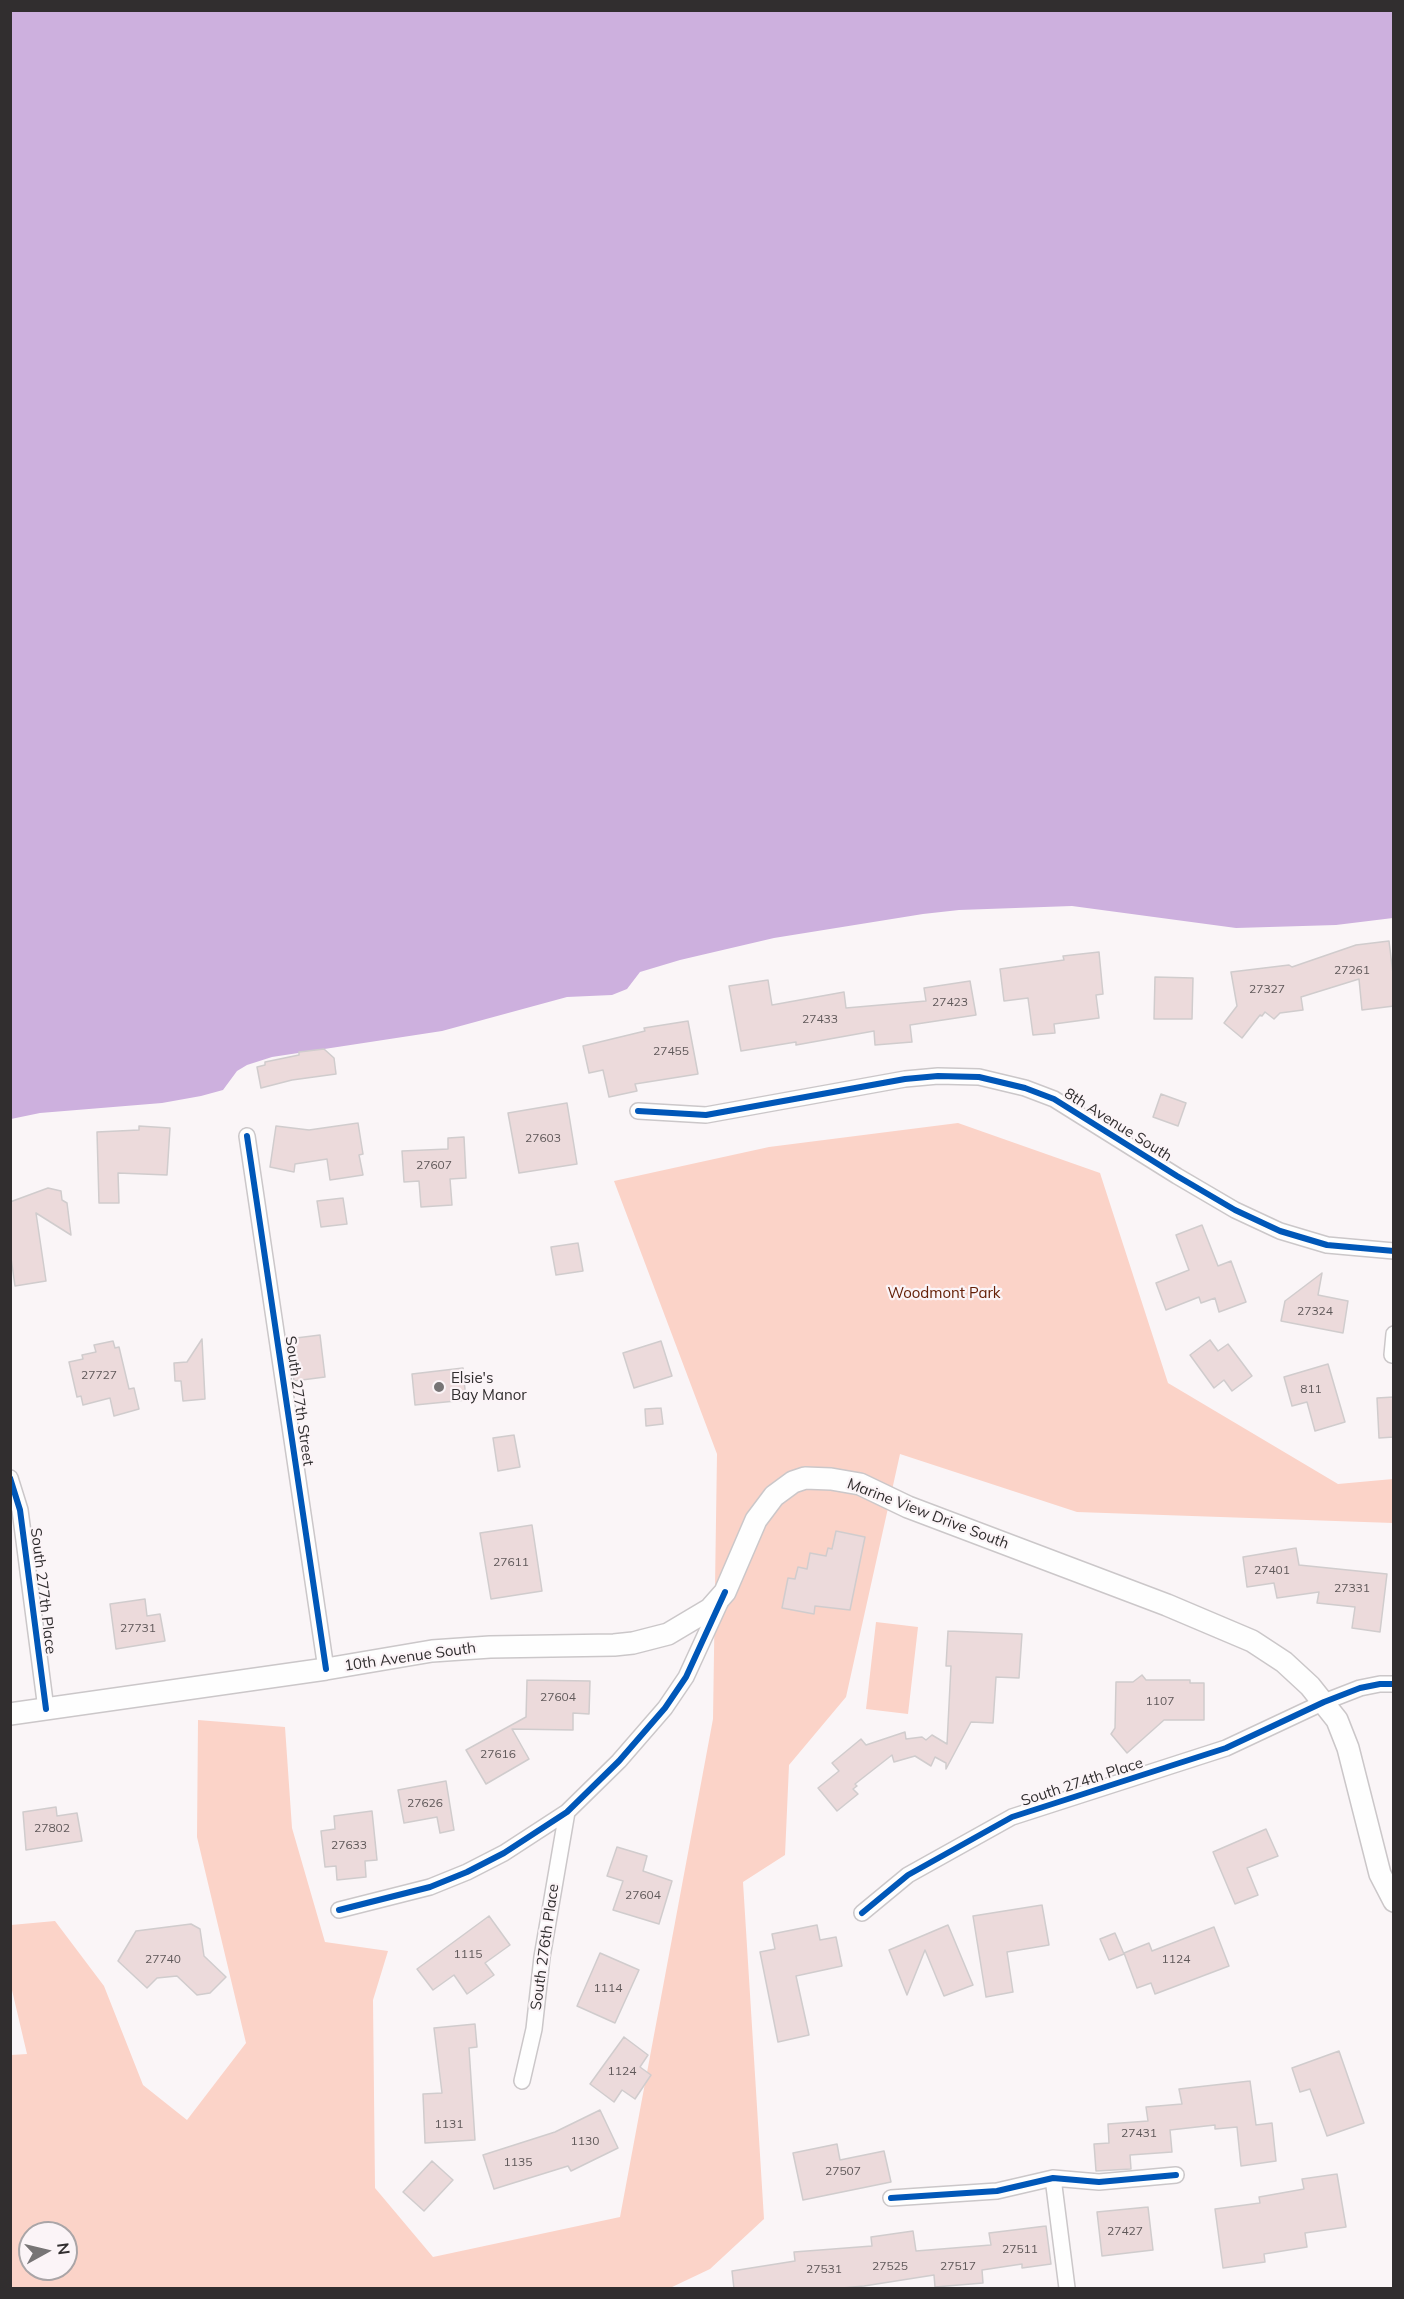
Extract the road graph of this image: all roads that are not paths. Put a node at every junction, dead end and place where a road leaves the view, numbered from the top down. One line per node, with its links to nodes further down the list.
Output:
1 (638, 1111): 3 (street, 8th Avenue South)
2 (247, 1136): 8 (street, South 277th Street)
3 (1394, 1251)
4 (1394, 1334): 5 (street)
5 (1392, 1355)
6 (10, 1478): 11 (street, South 277th Place)
7 (724, 1592): 8 (main road, 10th Avenue South); 10 (main road, Marine View Drive South); 13 (street, Marine View Drive South)
8 (326, 1669): 11 (main road, 10th Avenue South)
9 (1394, 1684): 10 (street, South 274th Place)
10 (1324, 1702): 14 (main road, Marine View Drive South); 16 (street, South 274th Place)
11 (46, 1709): 12 (main road, 10th Avenue South)
12 (10, 1714)
13 (567, 1812): 15 (street, Marine View Drive South); 17 (street, South 276th Place)
14 (1394, 1901)
15 (339, 1910)
16 (862, 1913)
17 (522, 2081)
18 (1176, 2175): 19 (street)
19 (1053, 2178): 20 (street); 21 (street)
20 (891, 2198)
21 (1067, 2289)

